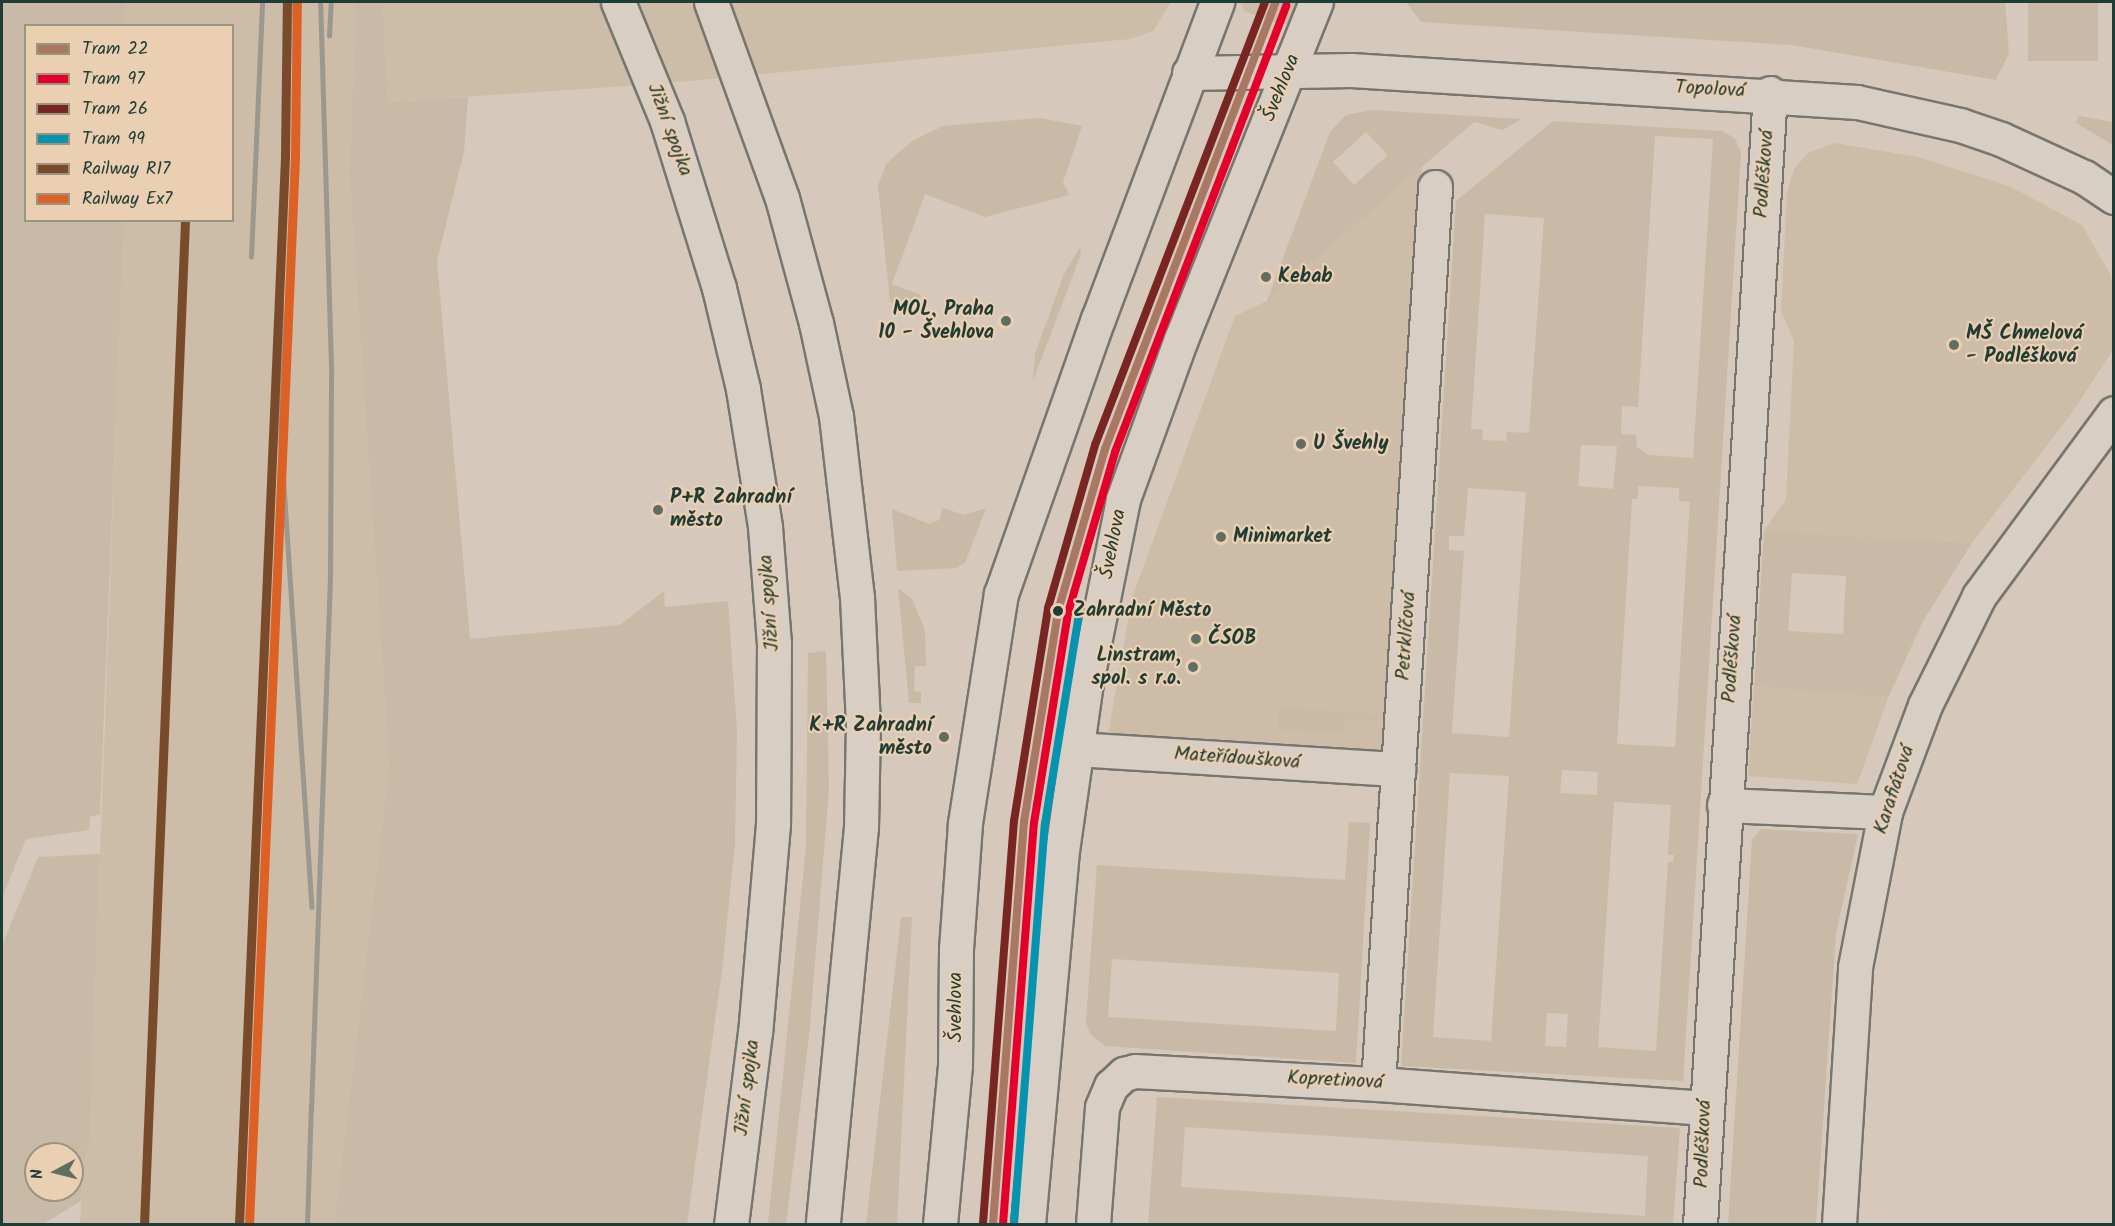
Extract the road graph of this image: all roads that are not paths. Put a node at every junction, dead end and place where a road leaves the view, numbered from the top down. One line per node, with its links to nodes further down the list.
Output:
1 (618, 2): 17 (main road, Jižní spojka)
2 (711, 2): 18 (main road)
3 (1217, 2): 6 (main road, Švehlova)
4 (1316, 2): 5 (main road, Švehlova)
5 (1288, 72): 6 (main road, Topolová); 7 (main road, Topolová); 11 (main road, Švehlova)
6 (1189, 73): 19 (main road, Švehlova)
7 (1770, 93): 9 (main road, Topolová); 13 (main road, Podléšková)
8 (1435, 188): 12 (main road, Petrklíčová)
9 (2114, 197)
10 (2114, 412): 14 (main road, Karafiátová)
11 (1076, 749): 12 (main road, Mateřídoušková); 20 (main road, Švehlova)
12 (1398, 769): 15 (main road, Petrklíčová)
13 (1724, 805): 14 (main road); 16 (main road, Podléšková)
14 (1885, 812): 23 (main road, Karafiátová)
15 (1378, 1084): 16 (main road, Kopretinová); 21 (main road, Kopretinová)
16 (1705, 1108): 22 (main road, Podléšková)
17 (731, 1224)
18 (823, 1224)
19 (940, 1224)
20 (1028, 1224)
21 (1094, 1224)
22 (1700, 1224)
23 (1839, 1224)

